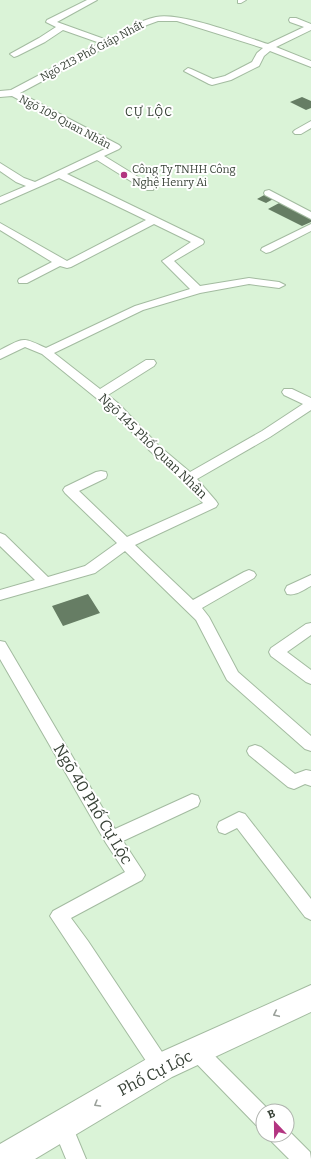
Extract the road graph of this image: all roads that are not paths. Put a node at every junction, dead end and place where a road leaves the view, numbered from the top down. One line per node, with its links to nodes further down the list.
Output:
1 (93, 0): 4 (lane)
2 (293, 20): 3 (lane)
3 (311, 27): 6 (lane)
4 (61, 28): 5 (lane); 7 (lane)
5 (108, 43): 6 (lane, Ngõ 213 Phố Giáp Nhất); 10 (lane, Ngõ 213 Phố Giáp Nhất)
6 (269, 48): 8 (lane, Ngõ 213 Phố Giáp Nhất); 9 (lane)
7 (14, 54)
8 (311, 64)
9 (188, 71)
10 (13, 93): 11 (lane); 14 (lane, Ngõ 109 Quan Nhân)
11 (0, 94)
12 (311, 124): 13 (lane)
13 (298, 132)
14 (96, 156): 16 (lane, Ngõ 109 Quan Nhân); 18 (lane)
15 (0, 166): 17 (lane)
16 (59, 174): 17 (lane, Ngõ 109 Quan Nhân); 22 (lane)
17 (35, 186): 20 (lane, Ngõ 109 Quan Nhân)
18 (149, 188)
19 (269, 193): 21 (lane)
20 (0, 201)
21 (311, 216)
22 (154, 220): 26 (lane); 29 (lane)
23 (0, 226): 26 (lane)
24 (311, 227): 25 (lane)
25 (266, 250)
26 (60, 262): 27 (lane)
27 (23, 281)
28 (279, 285): 29 (lane)
29 (198, 290): 30 (lane)
30 (46, 352): 31 (lane, Ngõ 145 Phố Quan Nhân); 34 (lane, Ngõ 145 Phố Quan Nhân)
31 (0, 355)
32 (150, 363): 34 (lane)
33 (288, 392): 35 (lane)
34 (100, 395): 37 (lane, Ngõ 145 Phố Quan Nhân)
35 (311, 403): 37 (lane)
36 (101, 475): 39 (lane)
37 (189, 478): 39 (lane, Ngõ 145 Phố Quan Nhân)
38 (0, 538): 42 (lane)
39 (126, 543): 42 (lane, Ngõ 145 Phố Quan Nhân); 45 (lane)
40 (249, 575): 45 (lane)
41 (311, 580): 43 (lane)
42 (45, 582): 44 (lane, Ngõ 145 Phố Quan Nhân)
43 (292, 590)
44 (0, 596)
45 (192, 607): 49 (lane)
46 (311, 628): 48 (lane)
47 (0, 646): 54 (lane, Ngõ 40 Phố Cự Lộc)
48 (311, 678)
49 (311, 745)
50 (255, 751): 51 (lane)
51 (311, 780)
52 (192, 801): 54 (lane)
53 (225, 827): 55 (lane)
54 (112, 838): 58 (lane, Ngõ 40 Phố Cự Lộc)
55 (311, 912)
56 (311, 998): 57 (street, Phố Cự Lộc, one-way to 57)
57 (197, 1051): 58 (street, Phố Cự Lộc); 59 (lane)
58 (161, 1067): 60 (street, Phố Cự Lộc, one-way to 60)
59 (255, 1110)
60 (62, 1125): 62 (street, Phố Cự Lộc); 63 (lane)
61 (287, 1143): 64 (lane)
62 (5, 1159)
63 (76, 1159)
64 (303, 1159)

